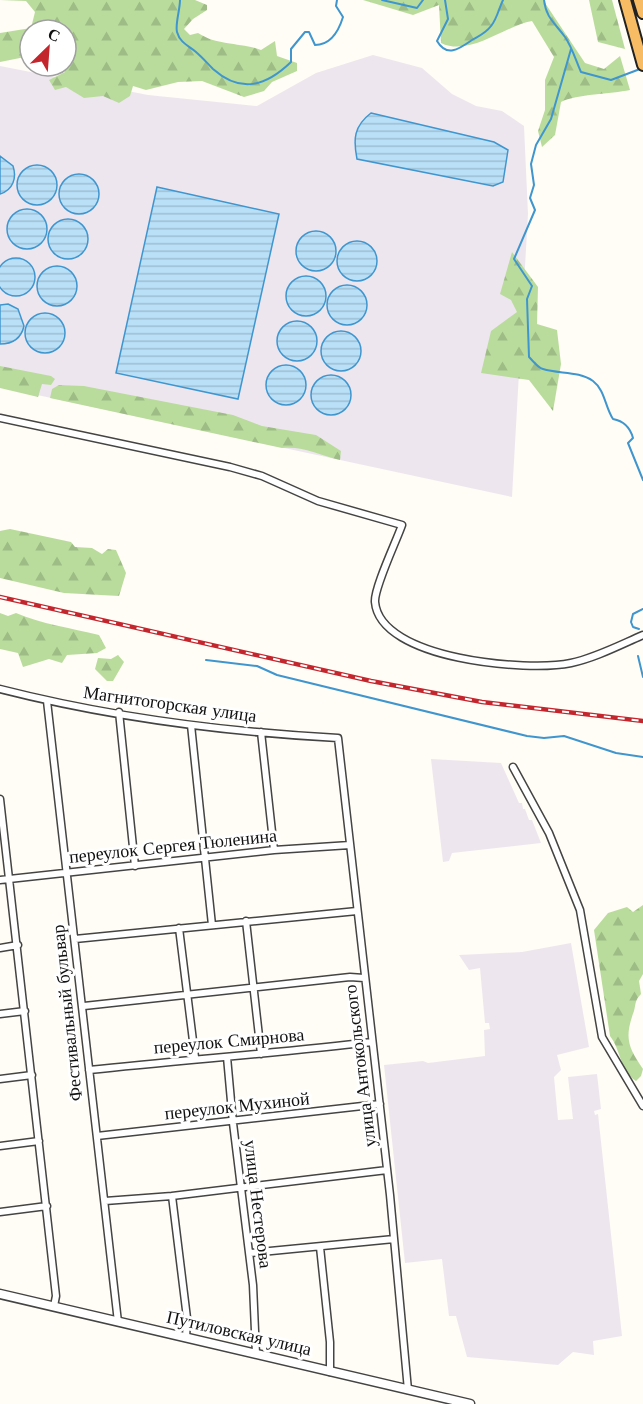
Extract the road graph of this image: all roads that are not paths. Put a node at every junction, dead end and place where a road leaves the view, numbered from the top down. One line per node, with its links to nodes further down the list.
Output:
1 (625, 0): 4 (highway)
2 (639, 0): 3 (highway)
3 (643, 13)
4 (643, 65)
5 (0, 418): 6 (street)
6 (643, 635)
7 (0, 689): 8 (street, Магнитогорская улица)
8 (47, 701): 9 (street, Магнитогорская улица); 20 (street, Фестивальный бульвар)
9 (119, 712): 10 (street, Магнитогорская улица); 19 (street)
10 (190, 725): 11 (street, Магнитогорская улица); 18 (street)
11 (261, 732): 12 (street, Магнитогорская улица); 17 (street)
12 (338, 738): 16 (street, улица Антокольского)
13 (513, 767): 44 (street)
14 (0, 799): 15 (street)
15 (1, 819): 21 (street)
16 (350, 845): 17 (street, переулок Сергея Тюленина); 23 (street, улица Антокольского)
17 (274, 850): 18 (street, переулок Сергея Тюленина)
18 (205, 859): 19 (street, переулок Сергея Тюленина); 25 (street)
19 (135, 866): 20 (street, переулок Сергея Тюленина)
20 (65, 872): 21 (street, переулок Сергея Тюленина); 27 (street, Фестивальный бульвар)
21 (10, 878): 22 (street, переулок Сергея Тюленина); 28 (street)
22 (0, 880)
23 (357, 911): 24 (street); 30 (street, улица Антокольского)
24 (246, 921): 25 (street); 31 (street)
25 (212, 925): 26 (street)
26 (179, 928): 27 (street); 32 (street)
27 (75, 939): 33 (street, Фестивальный бульвар)
28 (18, 945): 29 (street); 34 (street)
29 (0, 948)
30 (364, 978): 31 (street); 36 (street, улица Антокольского)
31 (253, 988): 32 (street); 37 (street)
32 (187, 994): 33 (street); 38 (street)
33 (84, 1006): 40 (street, Фестивальный бульвар)
34 (25, 1011): 35 (street); 41 (street)
35 (0, 1014)
36 (372, 1042): 37 (street, переулок Смирнова); 43 (street, улица Антокольского)
37 (261, 1054): 39 (street, переулок Смирнова)
38 (195, 1057): 39 (street, переулок Смирнова); 40 (street, переулок Смирнова)
39 (227, 1057): 45 (street, улица Нестерова)
40 (89, 1070): 46 (street, Фестивальный бульвар)
41 (32, 1075): 42 (street); 47 (street)
42 (0, 1079)
43 (380, 1104): 45 (street, переулок Мухиной); 49 (street, улица Антокольского)
44 (643, 1106)
45 (232, 1123): 46 (street, переулок Мухиной); 50 (street, улица Нестерова)
46 (97, 1136): 52 (street, Фестивальный бульвар)
47 (39, 1141): 48 (street); 53 (street)
48 (0, 1146)
49 (387, 1170): 50 (street); 55 (street, улица Антокольского)
50 (242, 1187): 51 (street); 57 (street, улица Нестерова)
51 (172, 1196): 52 (street); 61 (street)
52 (105, 1201): 60 (street, Фестивальный бульвар)
53 (47, 1206): 54 (street); 59 (street)
54 (0, 1212)
55 (394, 1239): 56 (street); 64 (street, улица Антокольского)
56 (320, 1247): 57 (street); 63 (street)
57 (250, 1253): 62 (street, улица Нестерова)
58 (0, 1294): 59 (street, Путиловская улица)
59 (54, 1306): 60 (street, Путиловская улица)
60 (118, 1322): 61 (street, Путиловская улица)
61 (186, 1338): 62 (street, Путиловская улица)
62 (256, 1354): 63 (street, Путиловская улица)
63 (330, 1372): 64 (street, Путиловская улица)
64 (408, 1390): 65 (street, Путиловская улица)
65 (470, 1404)

